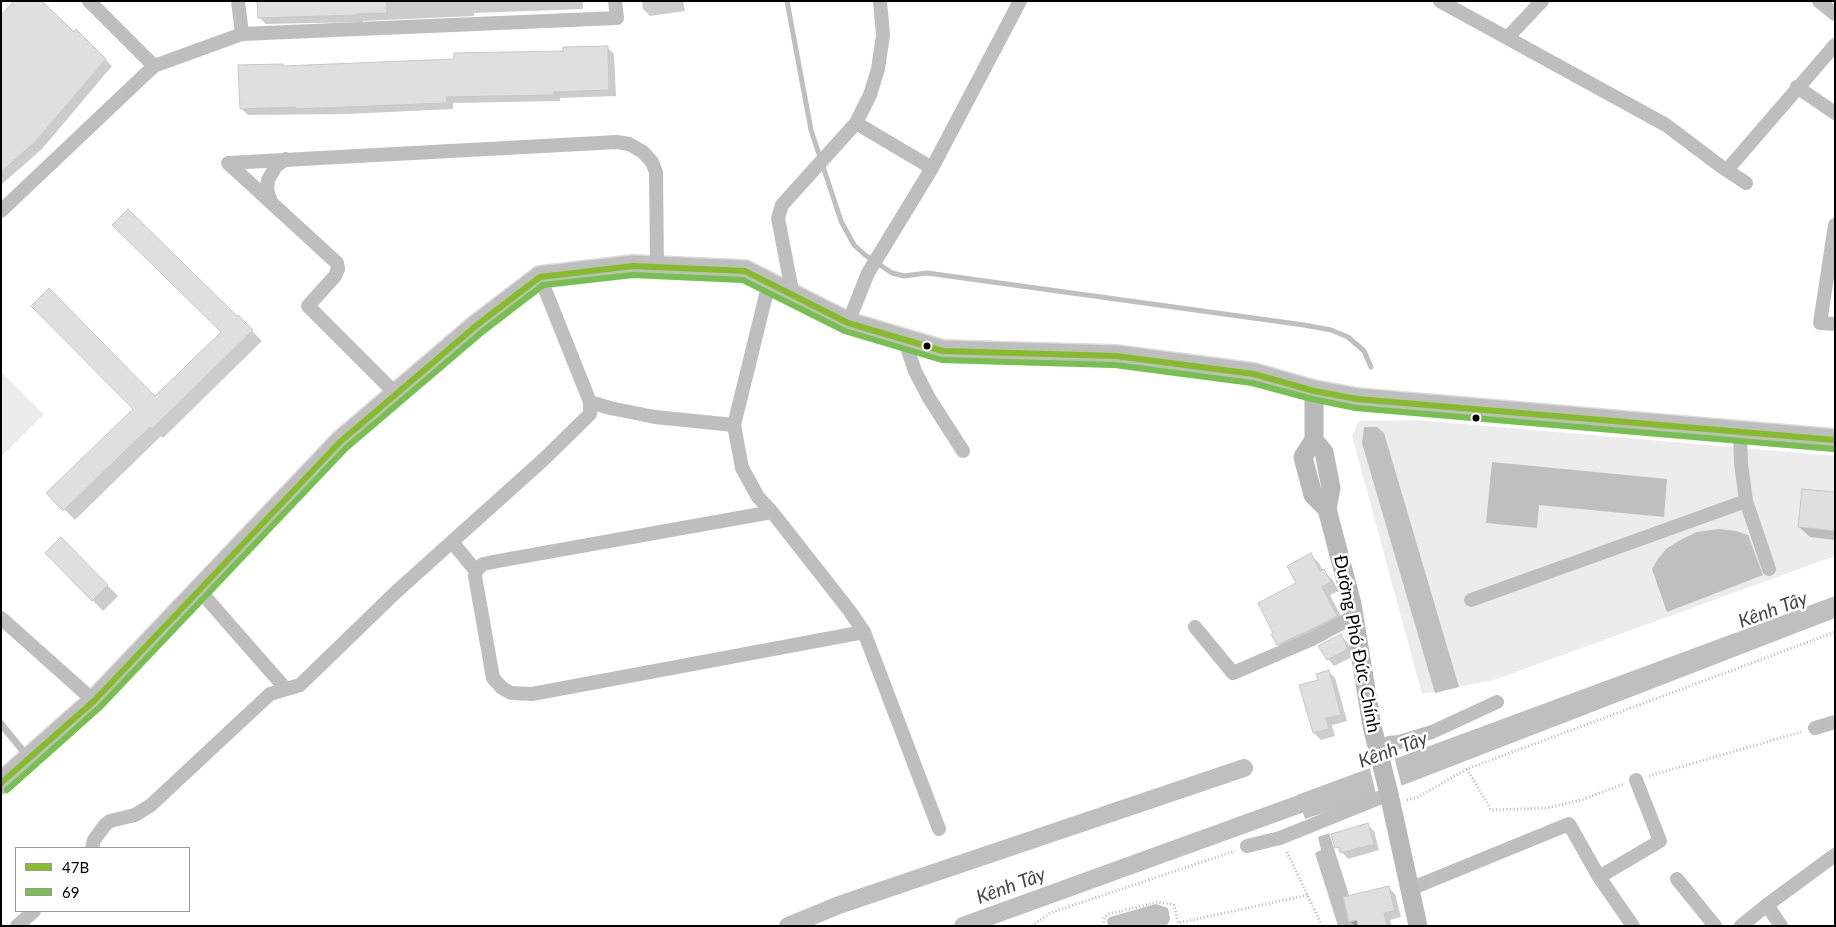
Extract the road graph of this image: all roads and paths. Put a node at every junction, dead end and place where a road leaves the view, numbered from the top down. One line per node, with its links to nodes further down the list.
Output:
1 (89, 1): 13 (street)
2 (238, 1): 10 (street)
3 (615, 1): 10 (street)
4 (880, 1): 16 (street)
5 (1020, 1): 18 (street)
6 (1440, 1): 11 (street)
7 (1542, 1): 11 (street)
8 (1819, 1): 9 (street)
9 (1835, 14)
10 (242, 34): 13 (street)
11 (1508, 38): 19 (street)
12 (1835, 45): 14 (street)
13 (154, 66): 22 (street)
14 (1797, 87): 15 (street); 19 (street)
15 (1835, 113)
16 (852, 127): 18 (street); 27 (street)
17 (286, 159): 21 (street); 21 (street); 24 (street)
18 (932, 168): 28 (street)
19 (1727, 170): 20 (street)
20 (1746, 183)
21 (271, 202): 32 (street)
22 (1, 211)
23 (1835, 225): 29 (street)
24 (657, 267): 25 (main road); 26 (main road)
25 (540, 277): 32 (main road); 33 (street)
26 (769, 283): 27 (main road); 34 (street)
27 (793, 296): 28 (main road)
28 (848, 323): 30 (main road)
29 (1835, 324)
30 (904, 339): 31 (main road); 37 (street)
31 (1314, 391): 35 (main road); 45 (main road, Đường Phó Đức Chính)
32 (396, 394): 43 (main road)
33 (590, 402): 34 (street); 40 (street)
34 (734, 425): 39 (street)
35 (1740, 433): 36 (main road); 38 (street)
36 (1835, 440)
37 (963, 451)
38 (1746, 501): 41 (street); 44 (street)
39 (772, 512): 42 (street); 48 (street)
40 (452, 542): 42 (street); 50 (street)
41 (1769, 569)
42 (476, 570): 48 (street)
43 (200, 591): 50 (street); 51 (main road)
44 (1471, 600)
45 (1353, 617): 47 (street); 56 (main road, Đường Phó Đức Chính)
46 (1, 618): 51 (street)
47 (1195, 627)
48 (864, 632): 61 (street)
49 (1835, 632): 60 (path)
50 (285, 688): 64 (street)
51 (94, 701): 57 (main road)
52 (1497, 702): 56 (street)
53 (1835, 722): 55 (street)
54 (1, 724): 57 (lane)
55 (1815, 728)
56 (1384, 745): 60 (main road, Đường Phó Đức Chính)
57 (30, 759): 59 (main road)
58 (1636, 780): 66 (street)
59 (1, 783)
60 (1391, 799): 62 (street); 68 (main road, Đường Phó Đức Chính)
61 (939, 829)
62 (1280, 838): 63 (street); 69 (path)
63 (1247, 846): 73 (path)
64 (92, 847)
65 (1834, 856): 70 (street)
66 (1599, 877): 68 (street); 77 (street)
67 (1677, 879): 78 (street)
68 (1410, 889): 76 (main road, Đường Phó Đức Chính)
69 (1308, 895): 74 (path); 75 (path)
70 (1767, 905): 79 (street); 80 (street)
71 (33, 912): 72 (street)
72 (17, 926)
73 (1032, 926)
74 (1103, 926)
75 (1322, 926)
76 (1418, 926)
77 (1633, 926)
78 (1715, 926)
79 (1741, 926)
80 (1781, 926)

